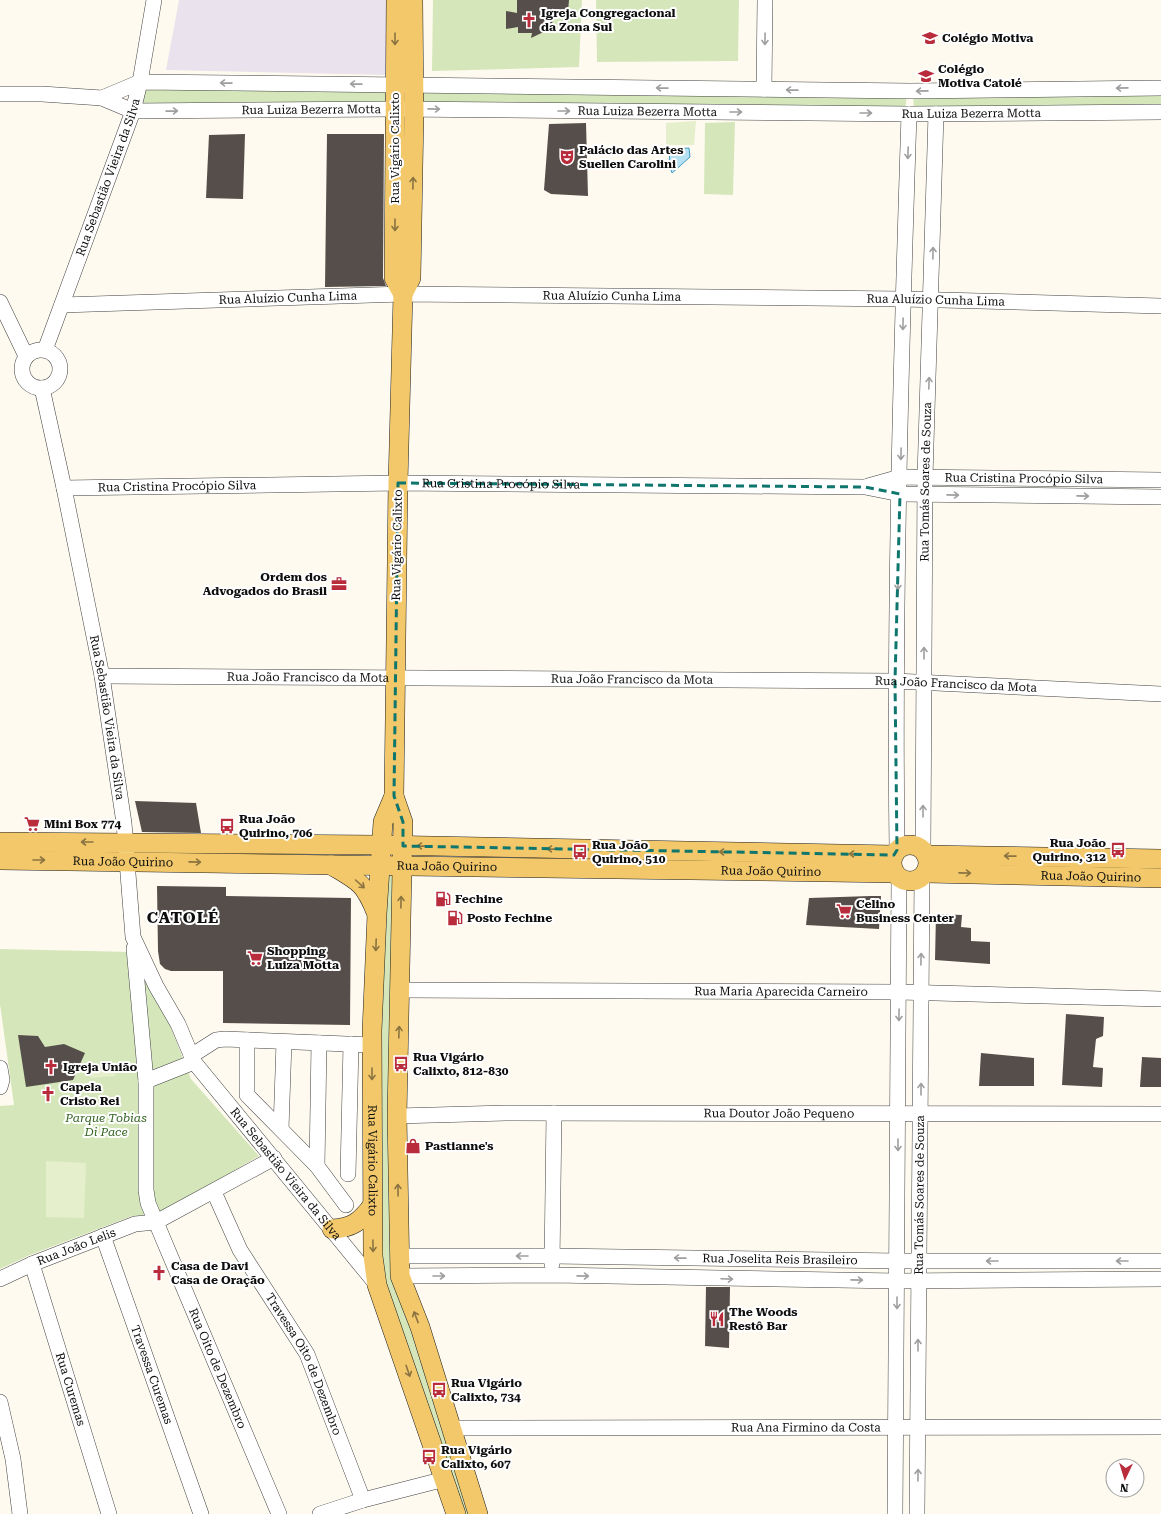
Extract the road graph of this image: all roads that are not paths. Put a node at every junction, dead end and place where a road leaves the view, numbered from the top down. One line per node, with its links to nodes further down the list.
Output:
1 (154, 0): 5 (street, Rua Sebastião Vieira da Silva)
2 (396, 0): 6 (main road, Rua Vigário Calixto, one-way to 6)
3 (413, 0): 7 (main road, Rua Vigário Calixto)
4 (765, 0): 10 (street, one-way to 10)
5 (140, 82): 6 (street, Rua Luiza Bezerra Motta, one-way to 5); 12 (street); 16 (street, Rua Sebastião Vieira da Silva)
6 (395, 84): 7 (street, Rua Luiza Bezerra Motta); 13 (main road, Rua Vigário Calixto)
7 (414, 85): 8 (street, Rua Luiza Bezerra Motta); 14 (main road, Rua Vigário Calixto)
8 (546, 86): 10 (street, Rua Luiza Bezerra Motta, one-way to 8); 15 (street)
9 (1161, 88): 10 (street, Rua Luiza Bezerra Motta, one-way to 10)
10 (764, 89)
11 (0, 94): 12 (street)
12 (102, 98): 16 (street)
13 (395, 109): 14 (street, Rua Luiza Bezerra Motta); 16 (street, Rua Luiza Bezerra Motta, one-way to 13); 20 (main road, Rua Vigário Calixto, one-way to 20)
14 (414, 109): 15 (street, Rua Luiza Bezerra Motta, one-way to 15); 20 (main road, Rua Vigário Calixto, one-way to 14)
15 (544, 110): 18 (street, Rua Luiza Bezerra Motta, one-way to 18)
16 (133, 111): 24 (street, Rua Sebastião Vieira da Silva)
17 (1161, 112): 19 (street, Rua Luiza Bezerra Motta)
18 (909, 114): 19 (street, Rua Luiza Bezerra Motta); 21 (street, Rua Tomás Soares de Souza, one-way to 21)
19 (936, 114): 22 (street, Rua Tomás Soares de Souza, one-way to 19)
20 (403, 294): 21 (street, Rua Aluízio Cunha Lima); 24 (street, Rua Aluízio Cunha Lima); 32 (main road, Rua Vigário Calixto)
21 (903, 299): 22 (street, Rua Aluízio Cunha Lima); 29 (street, Rua Tomás Soares de Souza, one-way to 29)
22 (932, 300): 25 (street, Rua Aluízio Cunha Lima); 30 (street, Rua Tomás Soares de Souza, one-way to 22)
23 (0, 302): 27 (street)
24 (62, 305): 26 (street, Rua Sebastião Vieira da Silva)
25 (1161, 306)
26 (45, 350): 27 (street); 28 (street)
27 (26, 356): 28 (street)
28 (42, 388): 34 (street, Rua Sebastião Vieira da Silva)
29 (900, 477): 30 (street, Rua Cristina Procópio Silva); 33 (street, Rua Cristina Procópio Silva); 35 (street, Rua Tomás Soares de Souza)
30 (925, 477): 31 (street, Rua Cristina Procópio Silva); 36 (street, Rua Tomás Soares de Souza)
31 (1155, 480): 37 (street)
32 (398, 483): 33 (street, Rua Cristina Procópio Silva); 34 (street, Rua Cristina Procópio Silva); 39 (main road, Rua Vigário Calixto)
33 (865, 487): 35 (street, Rua Cristina Procópio Silva)
34 (64, 488): 38 (street, Rua Sebastião Vieira da Silva)
35 (900, 494): 36 (street, Rua Cristina Procópio Silva); 40 (street, Rua Tomás Soares de Souza, one-way to 40)
36 (925, 494): 37 (street, Rua Cristina Procópio Silva, one-way to 37); 41 (street, Rua Tomás Soares de Souza, one-way to 36)
37 (1156, 497)
38 (102, 676): 39 (street, Rua João Francisco da Mota); 47 (street, Rua Sebastião Vieira da Silva)
39 (395, 677): 40 (street, Rua João Francisco da Mota); 43 (main road, Rua Vigário Calixto)
40 (895, 681): 41 (street, Rua João Francisco da Mota); 52 (street, Rua Tomás Soares de Souza)
41 (924, 682): 42 (street, Rua João Francisco da Mota); 50 (street, Rua Tomás Soares de Souza, one-way to 41)
42 (1161, 694)
43 (394, 796): 45 (main road, Rua Vigário Calixto); 46 (main road, Rua Vigário Calixto)
44 (0, 842): 47 (main road, Rua João Quirino, one-way to 44)
45 (380, 845): 46 (main road, Rua João Quirino); 47 (main road, Rua João Quirino); 53 (main road, Rua Vigário Calixto)
46 (403, 846): 52 (main road, Rua João Quirino, one-way to 46); 54 (main road, Rua Vigário Calixto)
47 (127, 852): 49 (main road, Rua João Quirino, one-way to 47); 51 (main road, Rua João Quirino, one-way to 51); 57 (street, Rua Sebastião Vieira da Silva)
48 (1161, 859): 50 (main road, Rua João Quirino, one-way to 50)
49 (0, 860)
50 (924, 863): 52 (main road); 52 (main road); 55 (main road, Rua João Quirino, one-way to 55); 60 (street, Rua Tomás Soares de Souza, one-way to 50)
51 (330, 864): 53 (main road, Rua João Quirino); 56 (main road, one-way to 56)
52 (896, 864): 54 (main road, Rua João Quirino); 59 (street, Rua Tomás Soares de Souza)
53 (379, 865): 54 (main road, Rua João Quirino); 56 (main road, Rua Vigário Calixto)
54 (402, 866): 58 (main road, Rua Vigário Calixto, one-way to 54)
55 (1161, 878)
56 (377, 914): 66 (main road, Rua Vigário Calixto, one-way to 66)
57 (133, 937): 67 (street, Rua Sebastião Vieira da Silva); 69 (street, Rua Oito de Dezembro)
58 (400, 990): 59 (street, Rua Maria Aparecida Carneiro); 75 (main road, Rua Vigário Calixto, one-way to 58)
59 (899, 992): 60 (street, Rua Maria Aparecida Carneiro); 72 (street, Rua Tomás Soares de Souza, one-way to 72)
60 (920, 994): 61 (street, Rua Maria Aparecida Carneiro); 73 (street, Rua Tomás Soares de Souza, one-way to 60)
61 (1161, 999)
62 (247, 1040): 63 (street); 67 (street); 76 (street)
63 (284, 1042): 64 (street); 76 (street)
64 (319, 1043): 65 (street); 78 (street)
65 (351, 1044): 66 (street); 79 (street)
66 (372, 1045): 82 (main road, Rua Vigário Calixto, one-way to 82)
67 (192, 1059): 69 (street); 77 (street, Rua Sebastião Vieira da Silva)
68 (0, 1068): 70 (street)
69 (146, 1082): 83 (street, Rua Oito de Dezembro)
70 (0, 1087)
71 (554, 1113): 72 (street, Rua Doutor João Pequeno); 75 (street, Rua Doutor João Pequeno); 87 (street)
72 (898, 1113): 73 (street, Rua Doutor João Pequeno); 89 (street, Rua Tomás Soares de Souza, one-way to 89)
73 (921, 1113): 74 (street, Rua Doutor João Pequeno); 88 (street, Rua Tomás Soares de Souza)
74 (1161, 1114)
75 (396, 1116): 86 (main road, Rua Vigário Calixto, one-way to 75)
76 (281, 1129): 78 (street)
77 (274, 1158): 80 (street); 84 (street, Rua Sebastião Vieira da Silva)
78 (317, 1166): 81 (street)
79 (348, 1174)
80 (214, 1192): 83 (street); 105 (street, Travessa Oito de Dezembro)
81 (346, 1205)
82 (372, 1206): 84 (main road); 98 (main road, Rua Vigário Calixto, one-way to 98)
83 (156, 1222): 85 (street, Rua João Lelis); 109 (street, Rua Oito de Dezembro)
84 (332, 1229): 98 (street, Rua Sebastião Vieira da Silva)
85 (103, 1236): 91 (street, Rua João Lelis); 108 (street, Travessa Curemas)
86 (399, 1256): 87 (street, Rua Joselita Reis Brasileiro, one-way to 86); 93 (main road, Rua Vigário Calixto)
87 (552, 1256): 89 (street, Rua Joselita Reis Brasileiro, one-way to 87); 92 (street)
88 (919, 1260): 89 (street, Rua Joselita Reis Brasileiro); 90 (street, Rua Joselita Reis Brasileiro, one-way to 88); 97 (street, Rua Tomás Soares de Souza)
89 (898, 1261): 96 (street, Rua Tomás Soares de Souza)
90 (1161, 1261)
91 (32, 1264): 94 (street, Rua João Lelis); 107 (street, Rua Curemas)
92 (552, 1275): 93 (street, Rua Joselita Reis Brasileiro, one-way to 92); 96 (street, Rua Joselita Reis Brasileiro, one-way to 96)
93 (400, 1276): 101 (main road, Rua Vigário Calixto, one-way to 93)
94 (0, 1279)
95 (1161, 1279): 97 (street, Rua Joselita Reis Brasileiro)
96 (898, 1281): 97 (street, Rua Joselita Reis Brasileiro); 102 (street, Rua Tomás Soares de Souza, one-way to 102)
97 (918, 1281): 103 (street, Rua Tomás Soares de Souza, one-way to 97)
98 (377, 1284): 104 (main road, Rua Vigário Calixto, one-way to 104)
99 (0, 1402): 106 (street)
100 (1161, 1426): 103 (street, Rua Ana Firmino da Costa)
101 (450, 1428): 102 (street, Rua Ana Firmino da Costa); 112 (main road, Rua Vigário Calixto)
102 (897, 1428): 103 (street, Rua Ana Firmino da Costa); 113 (street, Rua Tomás Soares de Souza)
103 (919, 1428): 114 (street, Rua Tomás Soares de Souza, one-way to 103)
104 (445, 1479): 105 (street); 111 (main road, Rua Vigário Calixto)
105 (363, 1500): 110 (street)
106 (20, 1514)
107 (109, 1514)
108 (201, 1514)
109 (280, 1514)
110 (320, 1514)
111 (456, 1514)
112 (478, 1514)
113 (895, 1514)
114 (917, 1514)

